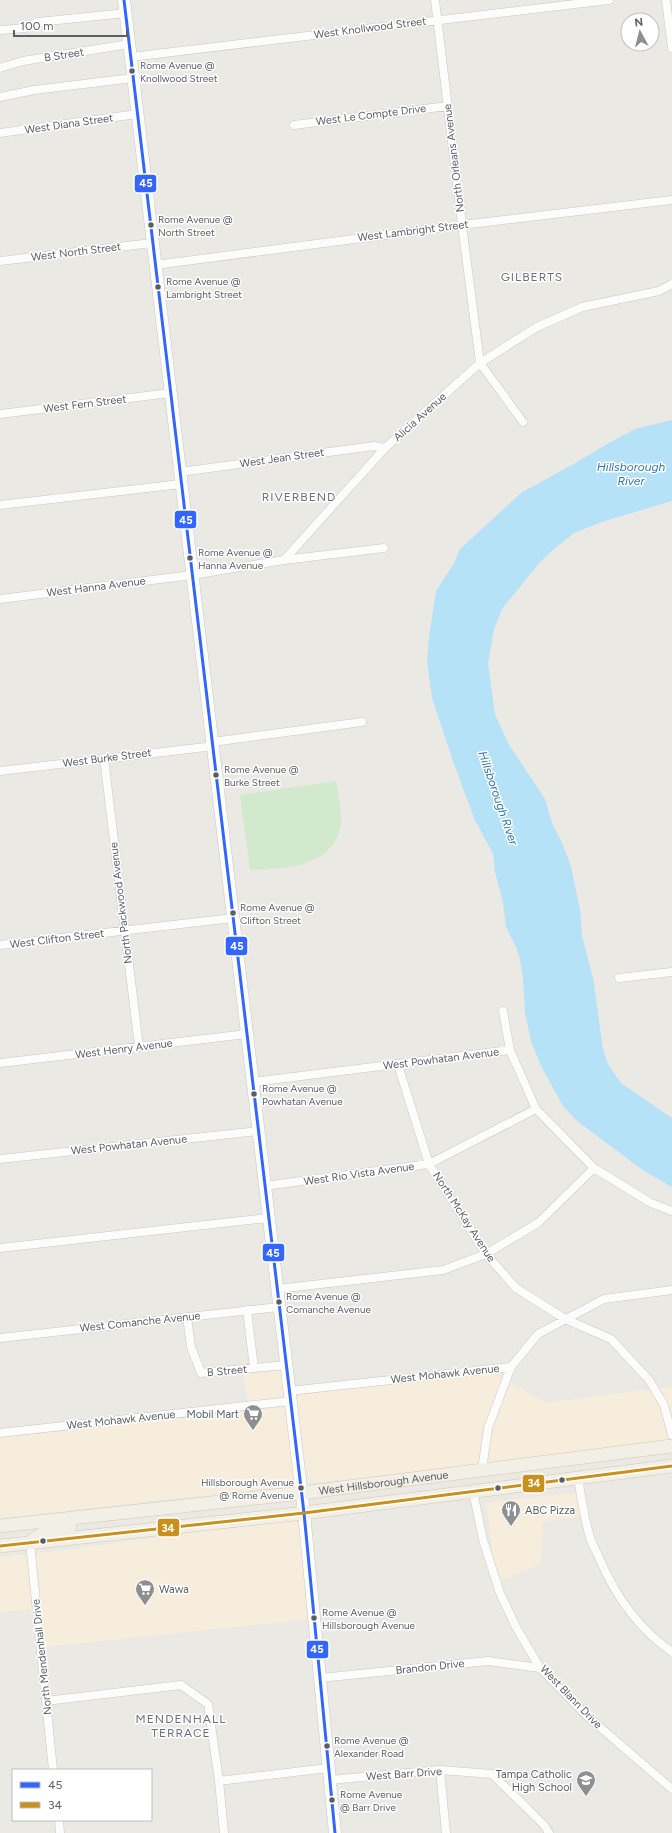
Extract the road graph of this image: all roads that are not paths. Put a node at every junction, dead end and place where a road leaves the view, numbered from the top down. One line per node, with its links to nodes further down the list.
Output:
1 (124, 0): 5 (street)
2 (435, 0): 6 (street, North Orleans Avenue)
3 (609, 0): 6 (street, West Knollwood Street)
4 (666, 0): 9 (street)
5 (126, 13): 7 (street); 8 (street)
6 (438, 20): 10 (street, West Knollwood Street); 14 (street, North Orleans Avenue)
7 (0, 30)
8 (129, 44): 10 (street); 11 (street, B Street)
9 (672, 48)
10 (131, 57): 12 (street)
11 (0, 68)
12 (133, 78): 13 (street); 15 (street)
13 (0, 97)
14 (448, 106): 16 (street, West Le Compte Drive); 19 (street, North Orleans Avenue)
15 (137, 114): 17 (street, West Diana Street); 20 (street)
16 (294, 125)
17 (0, 133)
18 (672, 200): 19 (street, West Lambright Street)
19 (462, 225): 22 (street, West Lambright Street); 24 (street, North Orleans Avenue)
20 (152, 242): 21 (street, West North Street); 22 (street)
21 (0, 261)
22 (155, 265): 25 (street)
23 (672, 284): 24 (street, Alicia Avenue)
24 (480, 362): 27 (street, North Orleans Avenue); 28 (street, Alicia Avenue)
25 (170, 393): 26 (street, West Fern Street); 29 (street)
26 (0, 414)
27 (523, 422)
28 (385, 448): 29 (street, West Jean Street); 32 (street, Alicia Avenue)
29 (181, 478): 30 (street, West Jean Street); 33 (street)
30 (0, 505)
31 (384, 548): 32 (street)
32 (284, 560): 33 (street)
33 (192, 575): 34 (street, West Hanna Avenue); 36 (street)
34 (0, 599)
35 (362, 722): 36 (street, West Burke Street)
36 (212, 742): 37 (street, West Burke Street); 39 (street)
37 (104, 758): 38 (street, West Burke Street); 40 (street, North Packwood Avenue)
38 (0, 771)
39 (233, 918): 40 (street, West Clifton Street); 45 (street)
40 (124, 931): 41 (street, West Clifton Street); 46 (street, North Packwood Avenue)
41 (0, 945)
42 (672, 972): 43 (street)
43 (619, 978)
44 (503, 1011): 47 (street)
45 (247, 1034): 46 (street, West Henry Avenue); 50 (street)
46 (139, 1047): 48 (street, West Henry Avenue)
47 (510, 1050): 49 (street, West Powhatan Avenue); 51 (street)
48 (0, 1063)
49 (398, 1065): 50 (street, West Powhatan Avenue); 54 (street, North McKay Avenue)
50 (253, 1082): 52 (street)
51 (536, 1109): 54 (street, West Rio Vista Avenue); 55 (street)
52 (258, 1130): 53 (street, West Powhatan Avenue); 56 (street)
53 (0, 1159)
54 (429, 1164): 56 (street, West Rio Vista Avenue); 60 (street, North McKay Avenue)
55 (594, 1168): 57 (street); 60 (street)
56 (264, 1186): 58 (street)
57 (672, 1211)
58 (268, 1218): 59 (street); 61 (street)
59 (0, 1248)
60 (486, 1254): 61 (street); 66 (street, North McKay Avenue)
61 (277, 1289): 63 (street)
62 (672, 1290): 66 (street, West Mohawk Avenue)
63 (279, 1307): 64 (street, West Comanche Avenue); 68 (street)
64 (247, 1310): 65 (street, West Comanche Avenue); 70 (street)
65 (188, 1317): 67 (street, West Comanche Avenue); 70 (street, B Street)
66 (564, 1319): 69 (street, West Mohawk Avenue); 73 (street, North McKay Avenue)
67 (0, 1338)
68 (286, 1365): 70 (street, B Street); 71 (street)
69 (511, 1367): 71 (street, West Mohawk Avenue); 77 (street)
70 (254, 1368)
71 (290, 1396): 72 (street, West Mohawk Avenue); 80 (street)
72 (0, 1433)
73 (672, 1435)
74 (672, 1446): 75 (main road, West Hillsborough Avenue)
75 (574, 1458): 77 (main road, West Hillsborough Avenue); 79 (main road)
76 (672, 1466): 78 (main road, West Hillsborough Avenue)
77 (482, 1470): 80 (main road, West Hillsborough Avenue); 81 (main road)
78 (578, 1477): 79 (main road, West Hillsborough Avenue); 87 (street)
79 (473, 1491): 81 (main road, West Hillsborough Avenue); 88 (street, West Blann Drive)
80 (301, 1493): 82 (main road, West Hillsborough Avenue); 83 (street)
81 (408, 1499): 83 (main road, West Hillsborough Avenue)
82 (119, 1513): 84 (main road, West Hillsborough Avenue); 85 (main road)
83 (304, 1513): 85 (main road, West Hillsborough Avenue); 89 (street)
84 (0, 1526)
85 (30, 1544): 86 (main road, West Hillsborough Avenue); 90 (street, North Mendenhall Drive)
86 (0, 1546)
87 (672, 1652)
88 (540, 1668): 89 (street, Brandon Drive); 95 (street, West Blann Drive)
89 (320, 1678): 93 (street)
90 (46, 1701): 91 (street, North Mendenhall Drive); 94 (street)
91 (53, 1769)
92 (440, 1770): 93 (street, West Barr Drive); 100 (street); 101 (street, West Barr Drive)
93 (329, 1774): 94 (street, West Barr Drive); 99 (street)
94 (219, 1781): 98 (street)
95 (672, 1789)
96 (59, 1821): 97 (street)
97 (60, 1833)
98 (224, 1833)
99 (335, 1833)
100 (446, 1833)
101 (549, 1833)

